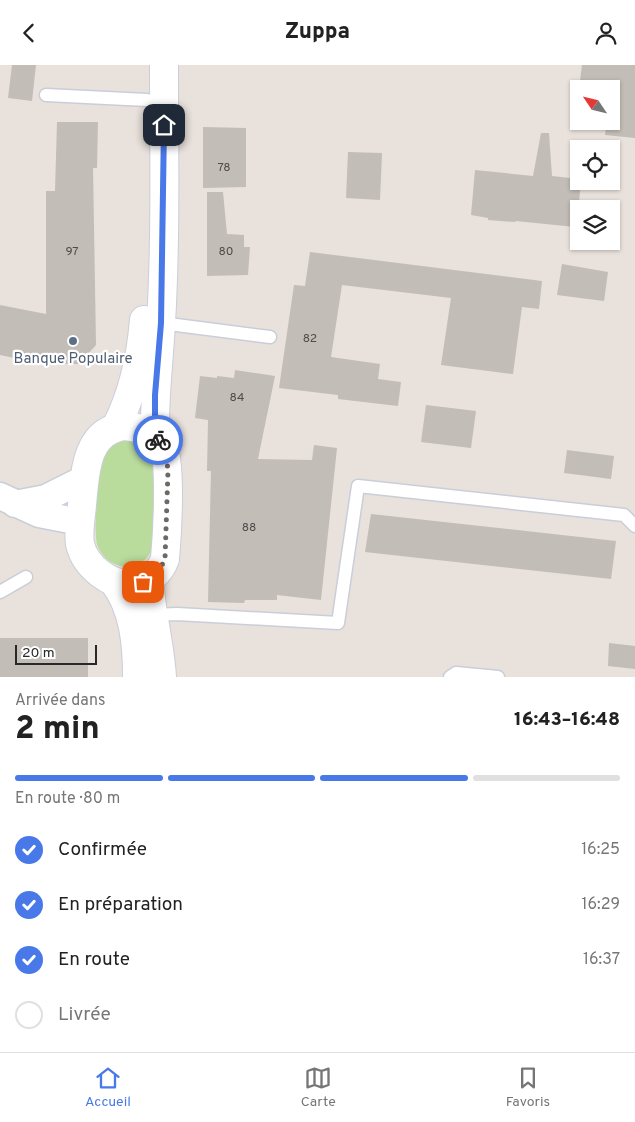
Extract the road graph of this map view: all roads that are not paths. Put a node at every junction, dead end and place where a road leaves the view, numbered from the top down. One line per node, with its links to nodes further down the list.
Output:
1 (147, 65): 4 (main road)
2 (164, 65): 5 (main road)
3 (46, 95): 4 (lane)
4 (147, 101): 7 (main road)
5 (161, 323): 6 (lane); 8 (main road)
6 (270, 337)
7 (116, 427): 8 (main road); 9 (main road)
8 (155, 437): 14 (main road)
9 (84, 479): 10 (street); 11 (main road)
10 (8, 500): 11 (street)
11 (80, 522): 15 (main road)
12 (635, 526): 17 (lane)
13 (26, 577): 16 (lane)
14 (149, 579): 15 (main road); 17 (main road)
15 (113, 581): 18 (main road)
16 (0, 592)
17 (154, 615): 19 (main road)
18 (137, 677)
19 (162, 677)
20 (450, 677): 21 (lane)
21 (498, 677)

